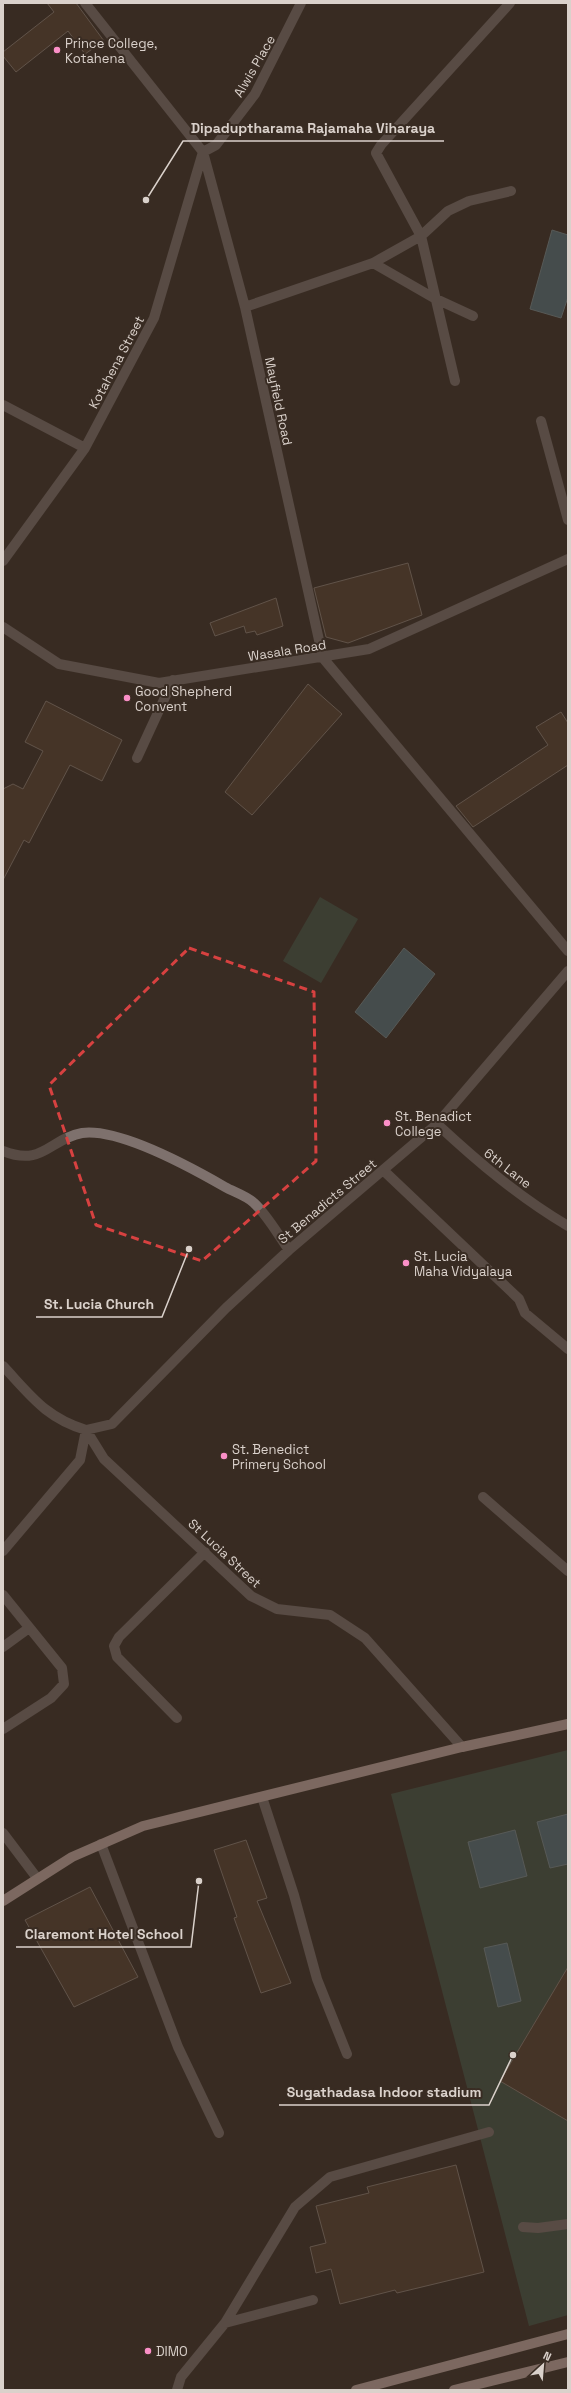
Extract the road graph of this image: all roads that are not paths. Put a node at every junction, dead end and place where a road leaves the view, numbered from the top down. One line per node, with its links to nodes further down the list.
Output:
1 (85, 3): 4 (street)
2 (301, 3): 4 (street, Alwis Place)
3 (510, 3): 6 (street)
4 (203, 152): 9 (street, Mayfield Road); 14 (street, Kotahena Street)
5 (511, 191): 6 (street)
6 (421, 236): 7 (street); 8 (street)
7 (373, 263): 8 (street); 9 (street)
8 (434, 298): 10 (street); 11 (street)
9 (245, 307): 19 (street, Mayfield Road)
10 (473, 316)
11 (455, 381)
12 (3, 404): 14 (street)
13 (541, 421): 15 (street)
14 (85, 448): 17 (street, Kotahena Street)
15 (568, 520)
16 (568, 558): 19 (street, Wasala Road)
17 (3, 561)
18 (3, 627): 20 (street, Wasala Road)
19 (323, 658): 20 (street, Wasala Road); 22 (street)
20 (173, 680): 21 (street)
21 (137, 758)
22 (568, 951)
23 (568, 970): 24 (street, St Benadicts Street)
24 (437, 1124): 26 (street, St Benadicts Street); 27 (street, 6th Lane)
25 (3, 1151): 28 (street)
26 (383, 1170): 28 (street, St Benadicts Street); 29 (street)
27 (568, 1226)
28 (289, 1250): 31 (street, St Benadicts Street)
29 (568, 1349)
30 (3, 1366): 31 (street)
31 (86, 1430): 33 (street); 34 (street, St Lucia Street)
32 (484, 1497): 35 (street)
33 (3, 1552)
34 (205, 1552): 39 (street); 42 (street, St Lucia Street)
35 (568, 1571)
36 (3, 1595): 37 (street)
37 (30, 1628): 38 (street); 41 (street)
38 (3, 1646)
39 (177, 1718)
40 (568, 1724): 42 (main road)
41 (3, 1730)
42 (462, 1747): 43 (main road)
43 (262, 1797): 45 (main road); 48 (street)
44 (3, 1833): 46 (street)
45 (101, 1844): 46 (main road); 50 (street)
46 (37, 1878): 47 (main road)
47 (3, 1901)
48 (347, 2054)
49 (489, 2132): 54 (street)
50 (219, 2133)
51 (568, 2224): 52 (street)
52 (524, 2226)
53 (314, 2300): 54 (street)
54 (226, 2323): 57 (street)
55 (568, 2334): 58 (main road)
56 (568, 2362): 59 (main road)
57 (177, 2390)
58 (356, 2390)
59 (454, 2390)

